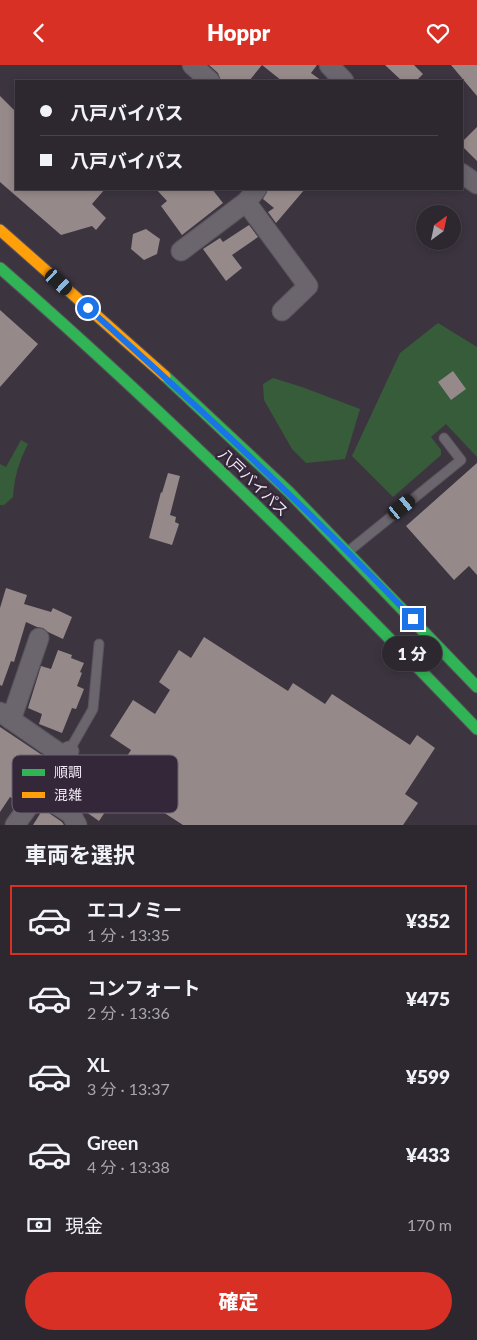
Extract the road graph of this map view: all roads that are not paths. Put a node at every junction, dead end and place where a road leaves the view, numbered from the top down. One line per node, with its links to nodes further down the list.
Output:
1 (192, 65): 3 (street)
2 (329, 65): 4 (street)
3 (209, 80)
4 (343, 80)
5 (463, 174): 6 (street)
6 (477, 184)
7 (251, 195): 9 (street); 11 (street)
8 (0, 230): 13 (highway, 八戸バイパス)
9 (181, 251)
10 (0, 267): 18 (highway, 八戸バイパス)
11 (282, 311)
12 (444, 438): 13 (lane)
13 (348, 552): 16 (highway, 八戸バイパス)
14 (39, 638): 17 (street)
15 (99, 644): 19 (lane)
16 (477, 687)
17 (6, 716): 19 (street)
18 (477, 729)
19 (67, 754)
20 (24, 813): 22 (street)
21 (70, 813): 23 (street)
22 (15, 825)
23 (77, 825)

